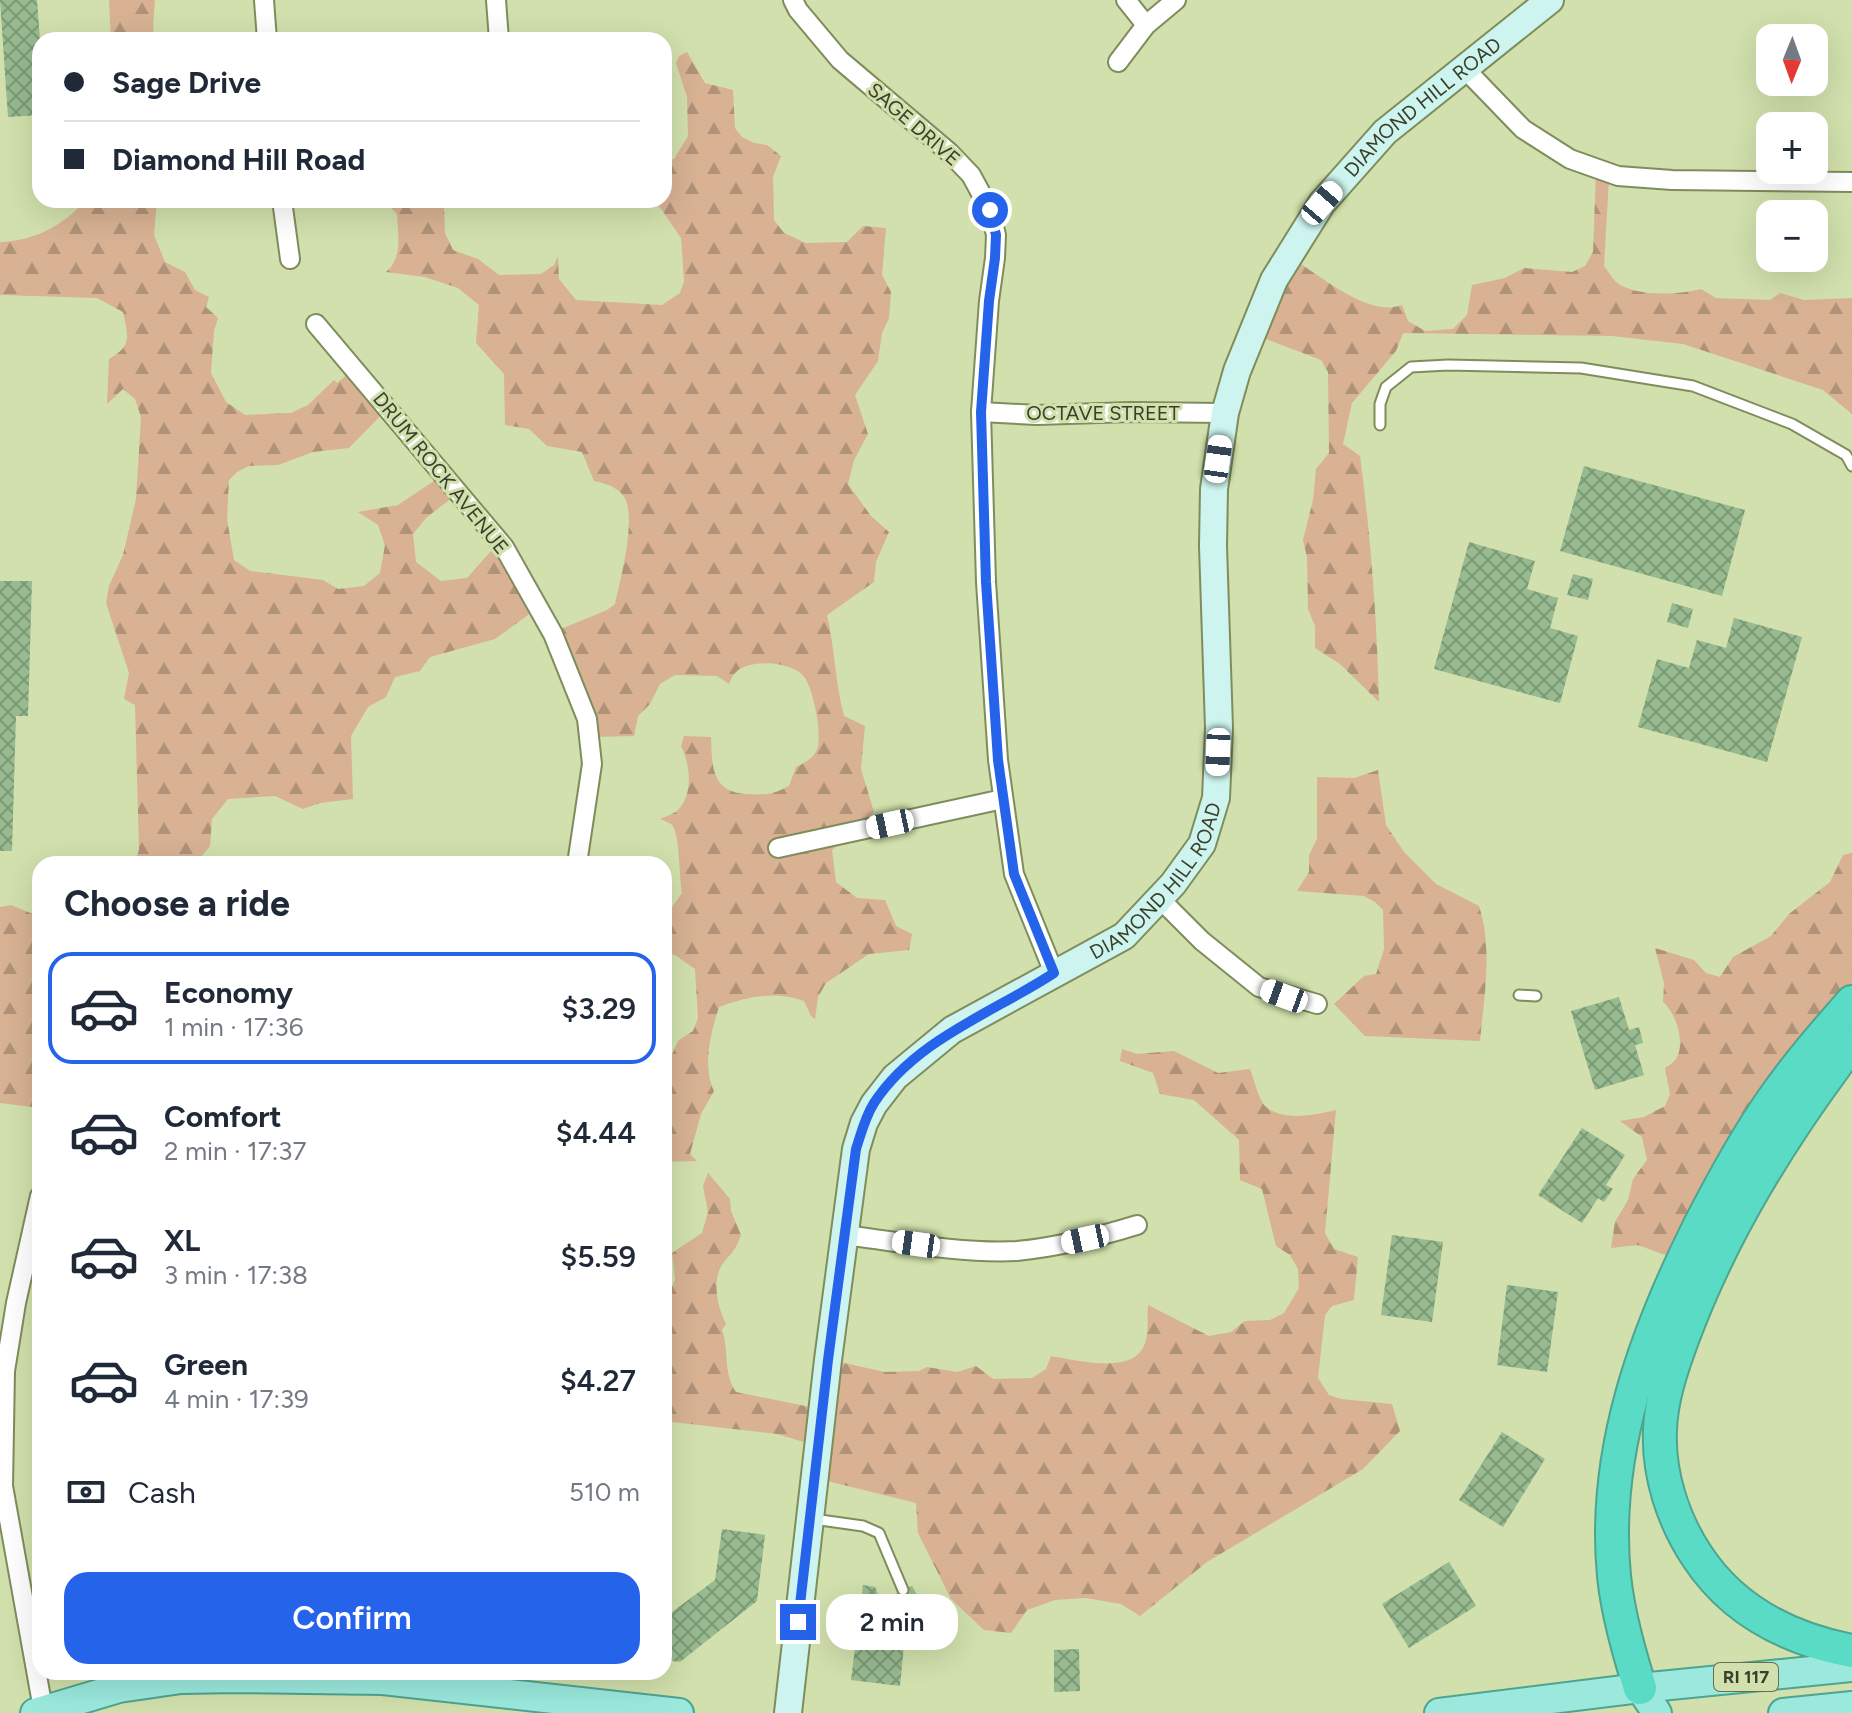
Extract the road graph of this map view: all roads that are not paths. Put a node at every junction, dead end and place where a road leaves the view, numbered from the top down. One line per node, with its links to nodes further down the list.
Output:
1 (264, 0): 8 (street)
2 (496, 0): 9 (street)
3 (793, 0): 16 (street, SAGE DRIVE)
4 (1126, 0): 7 (street)
5 (1176, 0): 7 (street)
6 (1550, 0): 11 (street, DIAMOND HILL ROAD)
7 (1146, 25): 10 (street)
8 (266, 32)
9 (498, 32)
10 (1118, 62)
11 (1465, 69): 12 (street); 17 (street, DIAMOND HILL ROAD)
12 (1852, 182)
13 (283, 208): 14 (street)
14 (290, 259)
15 (316, 324): 22 (street, DRUM ROCK AVENUE)
16 (981, 412): 17 (street, OCTAVE STREET); 20 (street, SAGE DRIVE)
17 (1225, 413): 23 (street, DIAMOND HILL ROAD)
18 (1380, 425): 19 (lane)
19 (1852, 466)
20 (1003, 799): 21 (street); 24 (street, SAGE DRIVE)
21 (778, 848)
22 (578, 856)
23 (1160, 899): 24 (street, DIAMOND HILL ROAD); 28 (street)
24 (1054, 973): 32 (street, DIAMOND HILL ROAD)
25 (1519, 995): 26 (lane)
26 (1536, 996)
27 (1852, 1002): 44 (highway)
28 (1317, 1004)
29 (1852, 1043): 36 (highway)
30 (1137, 1225): 32 (street)
31 (32, 1232): 33 (street)
32 (845, 1235): 34 (street, DIAMOND HILL ROAD)
33 (1, 1486): 38 (street)
34 (810, 1518): 35 (lane); 49 (street, DIAMOND HILL ROAD)
35 (903, 1590)
36 (1852, 1651)
37 (1852, 1667): 44 (main road, RI 117)
38 (32, 1670)
39 (34, 1680): 46 (street)
40 (174, 1680): 46 (main road)
41 (428, 1680): 42 (main road)
42 (475, 1681): 43 (main road)
43 (519, 1695): 47 (main road); 48 (main road)
44 (1649, 1701): 50 (main road, RI 117)
45 (1852, 1706): 51 (main road, RI 117)
46 (39, 1712)
47 (603, 1713)
48 (679, 1713)
49 (788, 1713)
50 (1439, 1713)
51 (1783, 1713)

